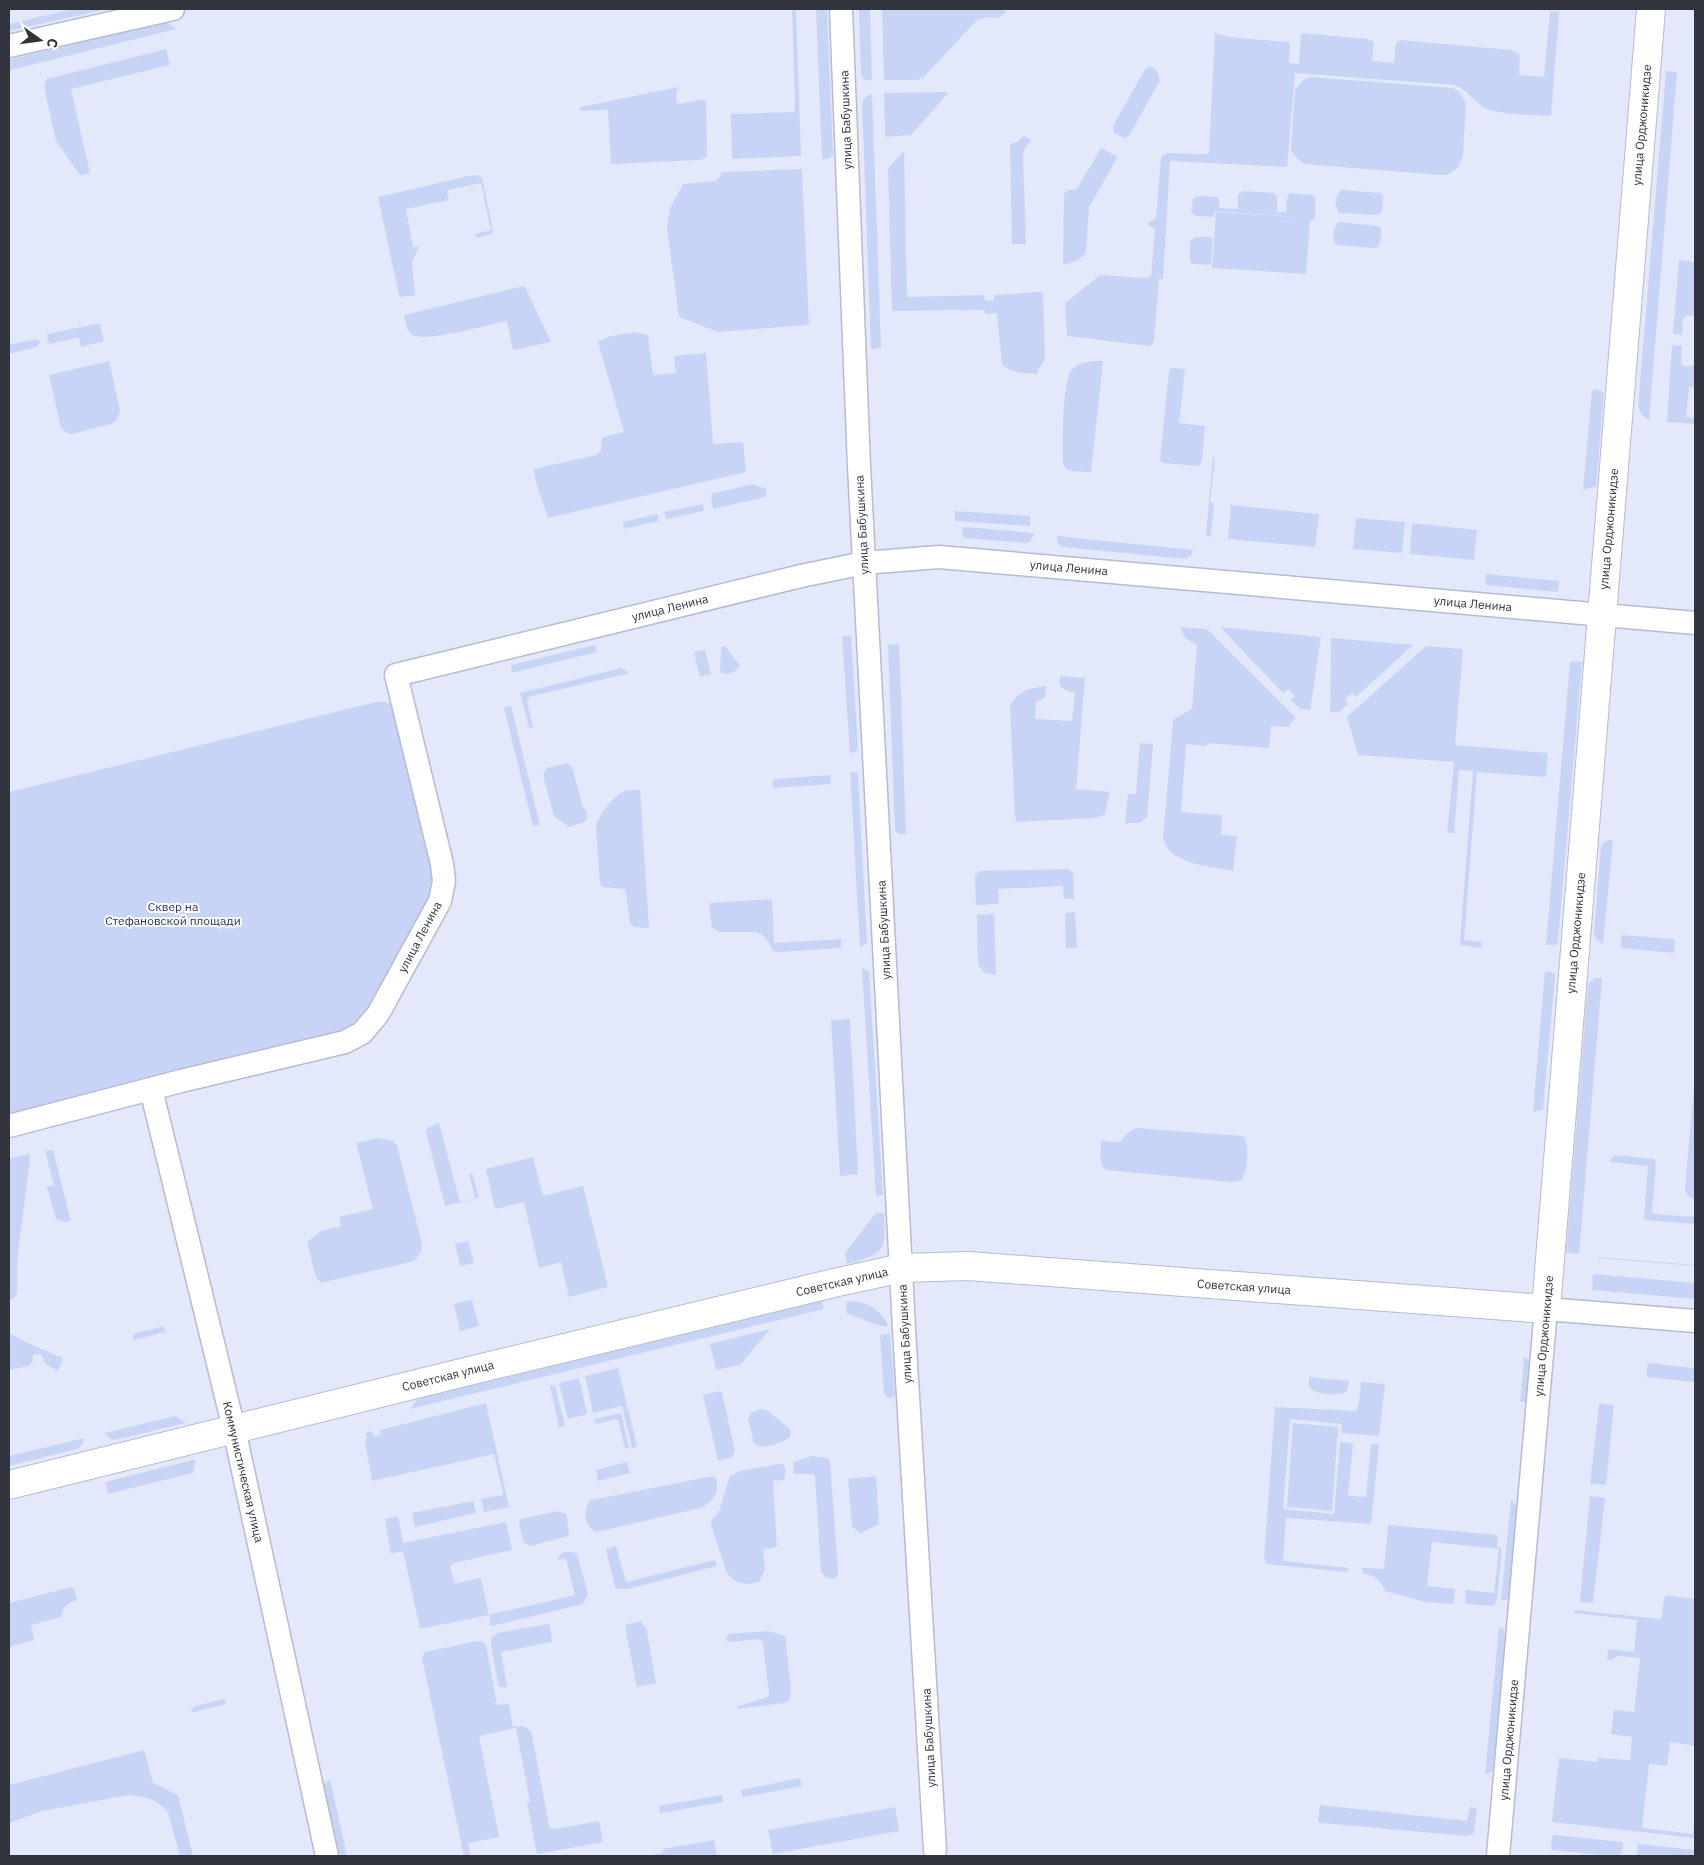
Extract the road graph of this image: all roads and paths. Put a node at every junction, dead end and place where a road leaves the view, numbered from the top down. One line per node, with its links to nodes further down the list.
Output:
1 (173, 9): 4 (street)
2 (841, 9): 5 (street, улица Бабушкина)
3 (1651, 9): 6 (main road, улица Орджоникидзе)
4 (9, 46)
5 (864, 563): 6 (street, улица Ленина); 8 (street, улица Ленина); 10 (street, улица Бабушкина)
6 (1603, 614): 7 (street, улица Ленина); 11 (main road, улица Орджоникидзе)
7 (1695, 623)
8 (151, 1089): 9 (street, улица Ленина); 13 (street, Коммунистическая улица)
9 (9, 1126)
10 (902, 1268): 11 (main road, Советская улица); 13 (main road, Советская улица); 15 (street, улица Бабушкина)
11 (1546, 1309): 12 (street, Советская улица); 17 (street, улица Орджоникидзе)
12 (1695, 1320)
13 (234, 1429): 14 (main road, Советская улица); 16 (street, Коммунистическая улица)
14 (9, 1486)
15 (936, 1850)
16 (327, 1856)
17 (1498, 1856)

